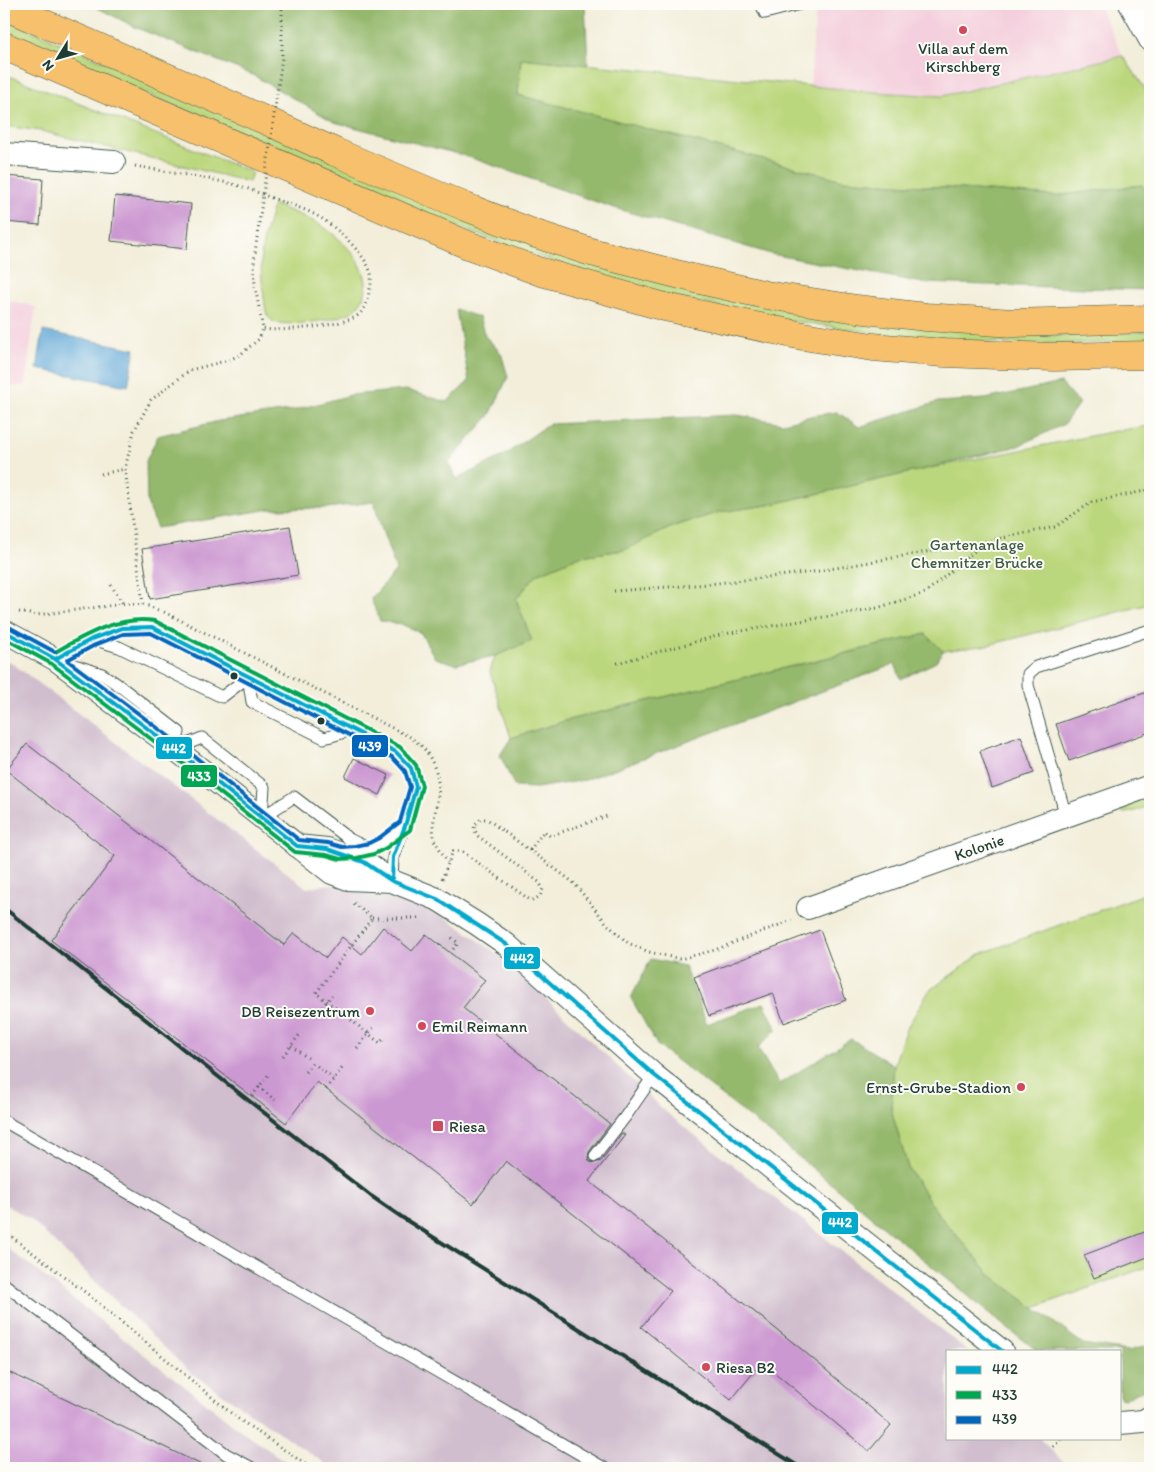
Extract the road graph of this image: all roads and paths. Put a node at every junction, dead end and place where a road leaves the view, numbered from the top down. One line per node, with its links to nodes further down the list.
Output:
1 (282, 4): 11 (path, bridge)
2 (761, 4): 3 (lane)
3 (800, 4)
4 (1130, 4): 6 (street)
5 (4, 6): 10 (highway)
6 (1150, 40)
7 (4, 46): 12 (highway)
8 (4, 154): 9 (street)
9 (114, 162): 11 (path)
10 (1150, 318)
11 (263, 329): 13 (path)
12 (1150, 355)
13 (124, 469): 14 (path); 19 (path)
14 (102, 474)
15 (1150, 490): 16 (path)
16 (982, 542): 18 (path); 24 (path)
17 (110, 584): 19 (path)
18 (614, 591)
19 (123, 604): 20 (path)
20 (8, 621): 23 (street)
21 (1150, 630): 29 (lane)
22 (92, 638): 23 (lane); 25 (lane); 25 (lane)
23 (56, 659): 30 (street)
24 (617, 663)
25 (248, 677): 26 (lane); 26 (lane)
26 (352, 730): 31 (lane)
27 (1150, 786): 29 (street, Kolonie)
28 (608, 816): 35 (path)
29 (1066, 816): 39 (street, Kolonie)
30 (262, 817): 32 (lane); 33 (street)
31 (405, 826): 34 (lane); 36 (lane)
32 (340, 842): 33 (street); 34 (lane); 34 (lane); 36 (street)
33 (297, 846): 36 (street)
34 (370, 848)
35 (530, 850): 37 (path); 39 (path)
36 (392, 881): 37 (street)
37 (436, 899): 40 (path); 63 (street)
38 (350, 901): 40 (path)
39 (808, 908)
40 (372, 918): 44 (path)
41 (445, 930): 42 (path)
42 (450, 953)
43 (332, 995): 44 (path)
44 (327, 1001): 45 (path); 46 (path)
45 (322, 1007): 47 (path); 48 (path)
46 (343, 1014)
47 (316, 1016)
48 (335, 1017)
49 (351, 1020): 52 (path)
50 (373, 1028): 52 (path)
51 (300, 1034): 54 (path)
52 (368, 1034): 53 (path); 55 (path)
53 (385, 1037)
54 (292, 1046): 56 (path); 57 (path)
55 (357, 1048)
56 (283, 1056)
57 (308, 1058)
58 (312, 1063): 61 (path)
59 (317, 1066): 64 (path)
60 (343, 1068): 64 (path)
61 (305, 1072)
62 (268, 1075): 65 (path)
63 (654, 1076): 70 (lane); 73 (street)
64 (333, 1079): 66 (path)
65 (259, 1087): 67 (path); 68 (path)
66 (326, 1089)
67 (252, 1096)
68 (275, 1100)
69 (4, 1121): 80 (lane)
70 (595, 1156)
71 (4, 1231): 79 (path)
72 (4, 1284): 78 (lane)
73 (1001, 1350)
74 (1150, 1416): 75 (street)
75 (1122, 1422)
76 (1060, 1440): 77 (path)
77 (1053, 1447)
78 (252, 1468)
79 (311, 1468)
80 (604, 1468)

